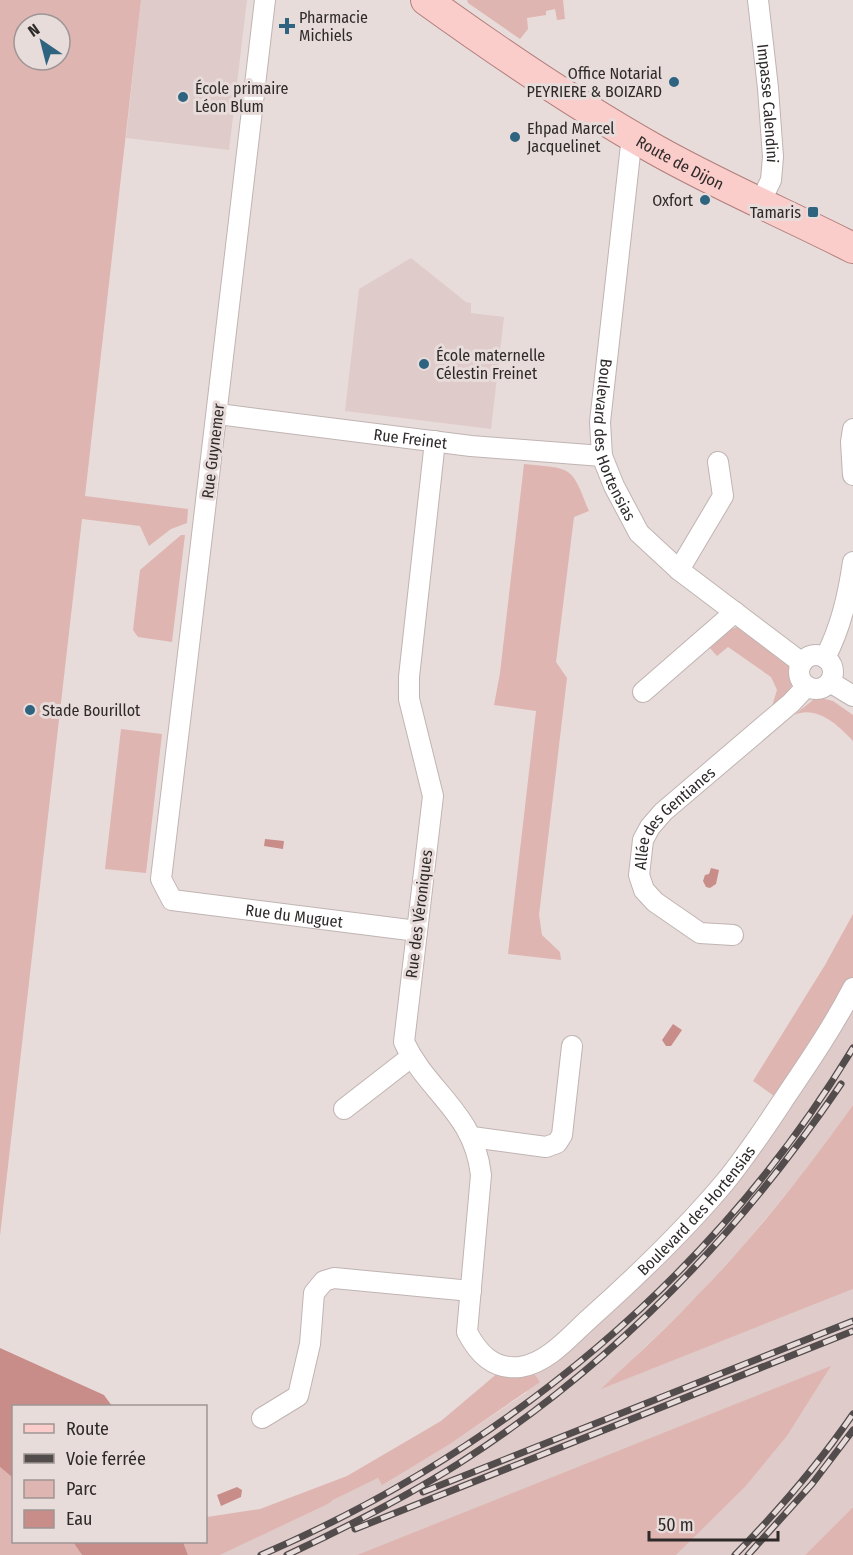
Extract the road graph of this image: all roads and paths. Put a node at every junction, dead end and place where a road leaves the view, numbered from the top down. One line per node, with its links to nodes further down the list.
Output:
1 (266, 0): 7 (street, Rue Guynemer)
2 (426, 0): 4 (main road, Route de Dijon)
3 (759, 0): 5 (street, Impasse Calendini)
4 (632, 136): 5 (main road, Route de Dijon); 10 (street, Boulevard des Hortensias)
5 (760, 202): 6 (main road, Route de Dijon)
6 (853, 248)
7 (218, 414): 9 (street, Rue Freinet); 22 (street, Rue Guynemer)
8 (853, 429): 12 (street)
9 (435, 441): 10 (street, Rue Freinet); 23 (street, Rue des Véroniques)
10 (602, 456): 14 (street, Boulevard des Hortensias)
11 (718, 462): 14 (street)
12 (853, 475)
13 (853, 562): 16 (street)
14 (679, 570): 15 (street, Boulevard des Hortensias)
15 (735, 612): 17 (street, Boulevard des Hortensias); 20 (street)
16 (825, 658): 17 (street); 18 (street)
17 (802, 663): 19 (street)
18 (830, 682): 19 (street); 21 (street)
19 (807, 686): 24 (street, Allée des Gentianes)
20 (643, 692)
21 (853, 696)
22 (172, 900): 23 (street, Rue du Muguet)
23 (417, 931): 27 (street, Rue des Véroniques)
24 (733, 935)
25 (853, 988): 31 (street, Boulevard des Hortensias)
26 (572, 1046): 29 (street)
27 (411, 1058): 28 (street); 29 (street, Rue des Véroniques)
28 (344, 1109)
29 (472, 1137): 30 (street, Rue des Véroniques)
30 (471, 1291): 31 (street, Rue des Véroniques); 32 (street)
31 (488, 1359)
32 (262, 1418)

